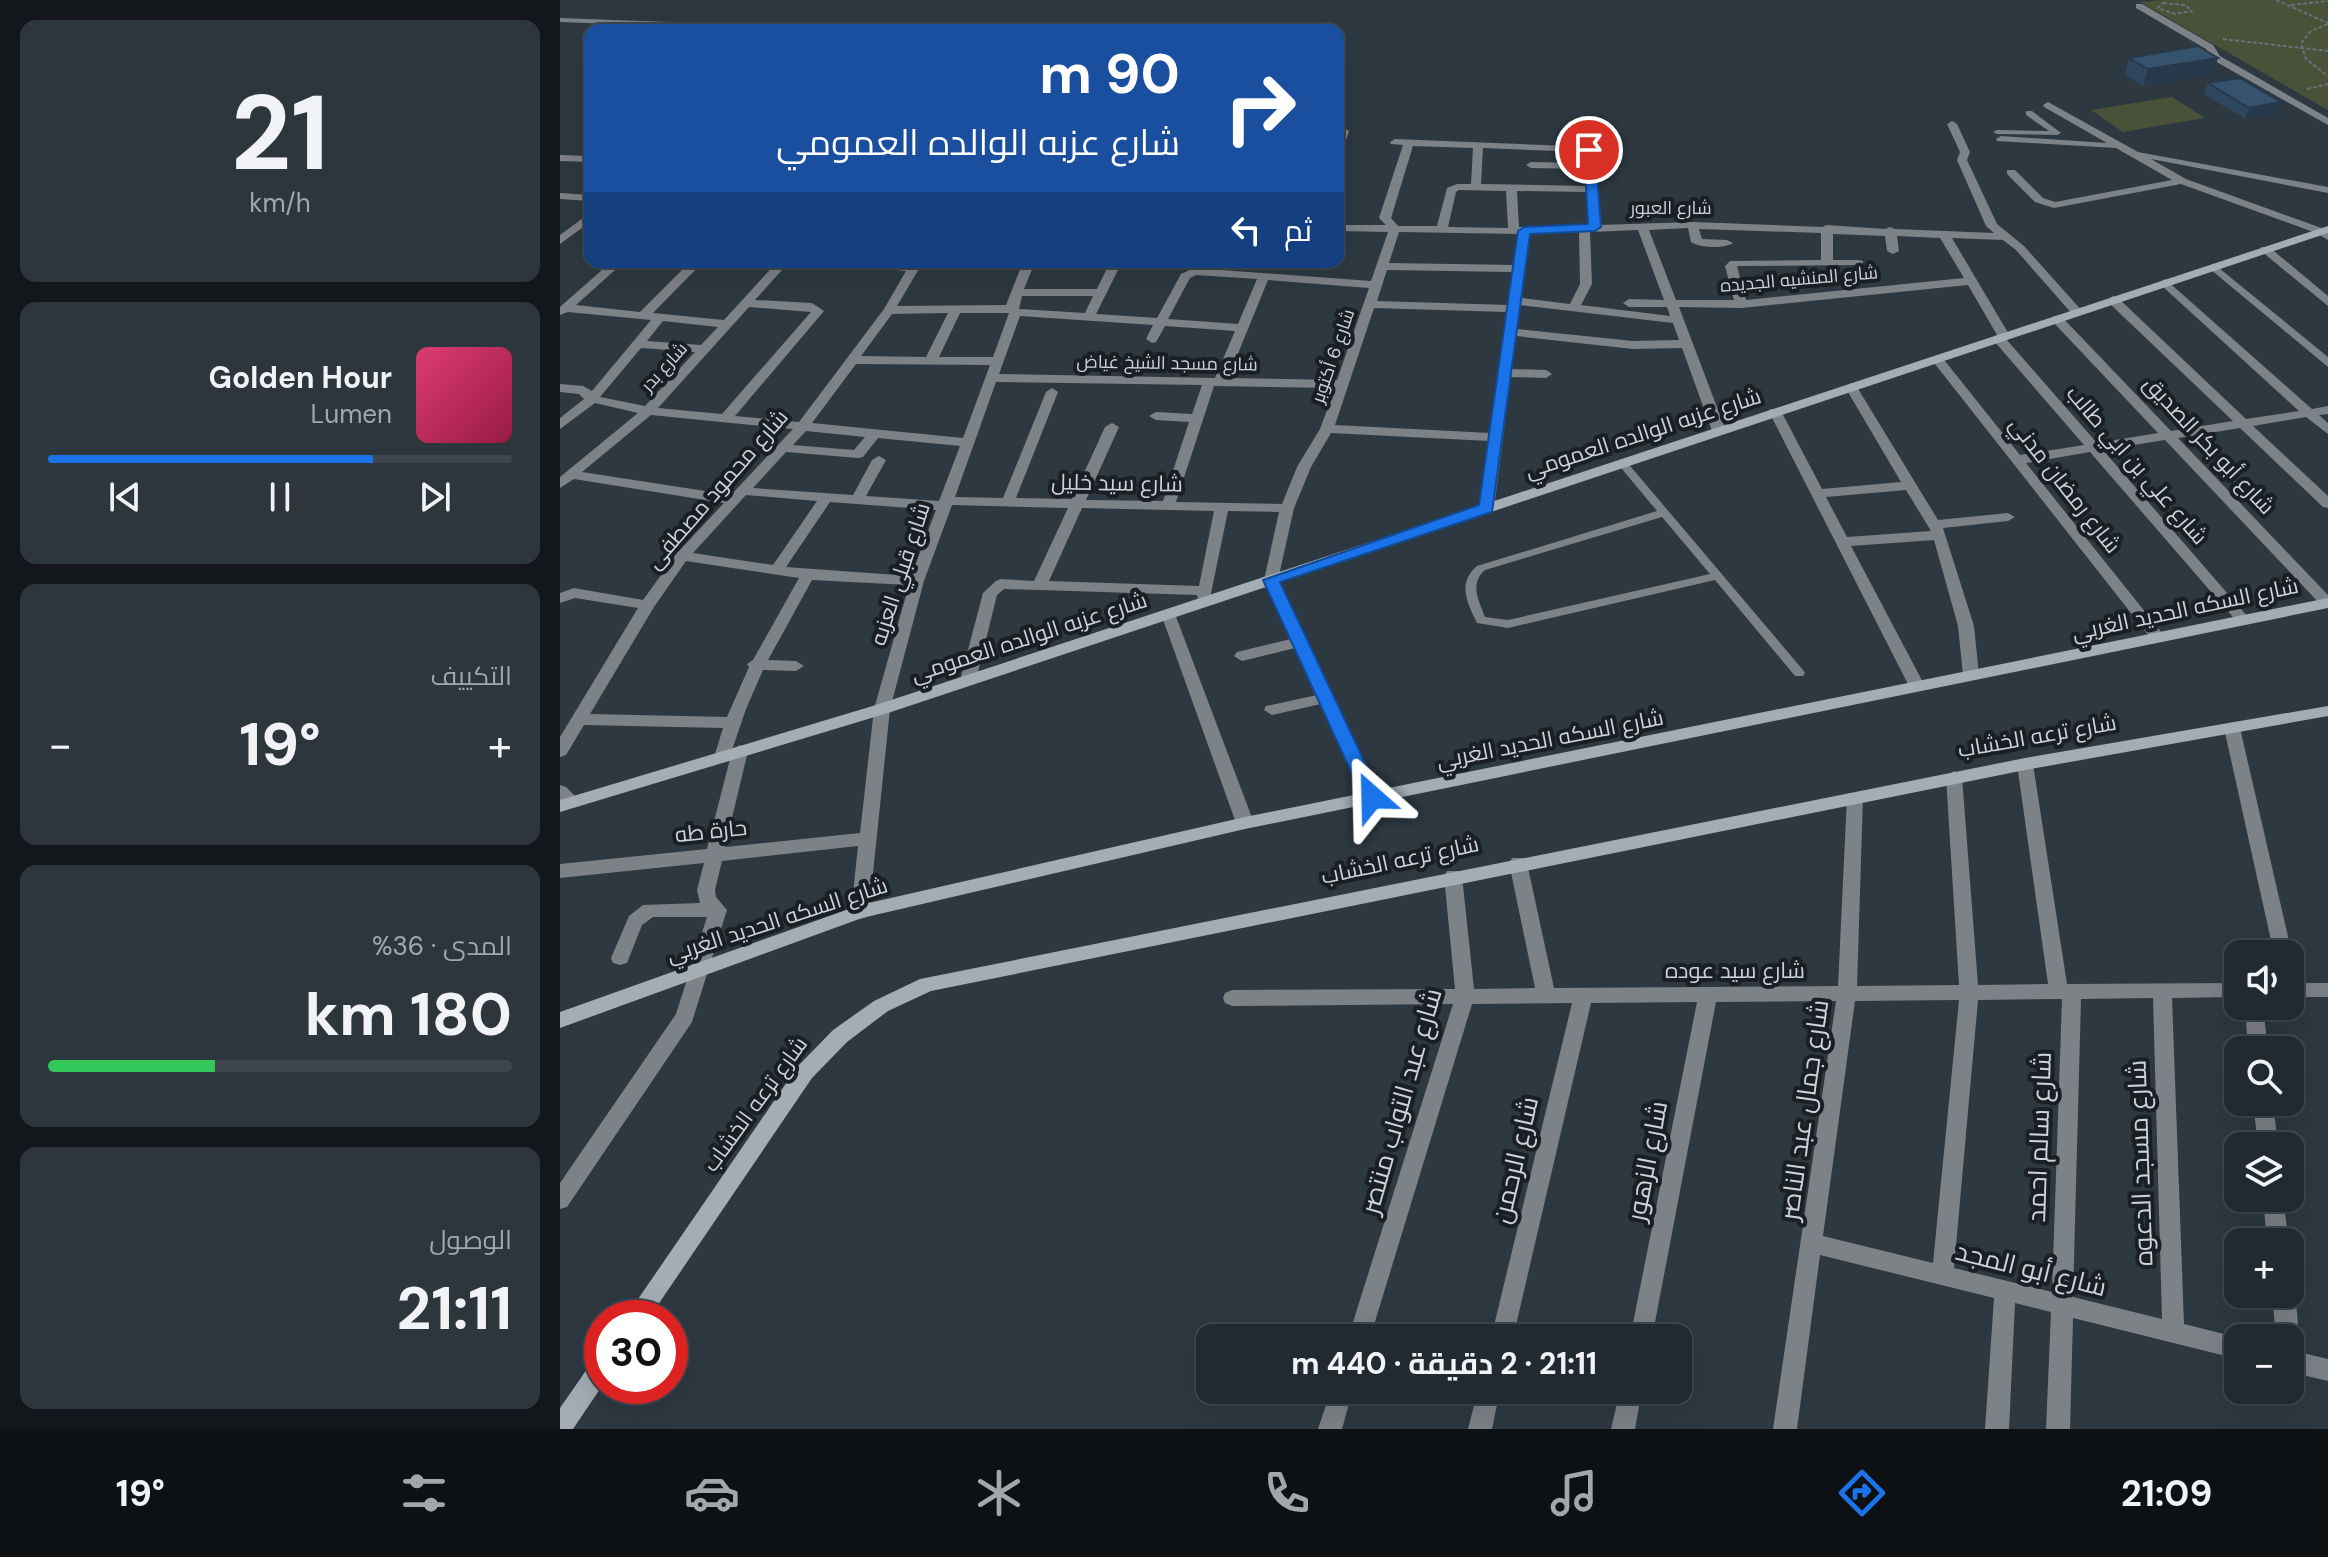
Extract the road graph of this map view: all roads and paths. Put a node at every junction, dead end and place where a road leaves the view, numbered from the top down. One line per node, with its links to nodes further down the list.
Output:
1 (2276, 0): 3 (path)
2 (2328, 1): 3 (path)
3 (2288, 5): 7 (path)
4 (2139, 6): 16 (street)
5 (560, 20): 6 (lane)
6 (668, 24)
7 (2328, 24): 9 (path)
8 (2215, 38): 9 (path)
9 (2301, 48): 10 (path); 11 (path)
10 (2328, 51)
11 (2328, 76)
12 (2328, 84): 13 (path)
13 (2307, 89)
14 (2048, 105): 23 (street)
15 (2029, 113): 19 (lane)
16 (2328, 122)
17 (1952, 124): 48 (street)
18 (1999, 136): 19 (street)
19 (2015, 137): 23 (street)
20 (1395, 142): 21 (street)
21 (1409, 143): 22 (street); 42 (street, شارع 6 أكتوبر)
22 (1478, 144): 27 (street); 30 (street)
23 (2122, 149): 29 (street); 33 (street)
24 (560, 158): 25 (street)
25 (584, 159)
26 (1531, 165): 27 (street)
27 (1591, 166): 32 (street)
28 (2011, 172): 29 (street)
29 (2182, 181): 46 (street)
30 (1476, 185): 31 (street); 43 (street)
31 (1511, 186): 32 (street); 45 (street)
32 (1593, 189): 39 (street)
33 (2328, 190)
34 (560, 196): 35 (street)
35 (584, 198)
36 (584, 221): 49 (street)
37 (1642, 225): 38 (street, شارع العبور); 39 (street, شارع العبور); 78 (street)
38 (1693, 225): 41 (street, شارع العبور); 50 (street)
39 (1589, 227): 45 (street, شارع العبور); 79 (street)
40 (1344, 228): 42 (street, شارع العبور)
41 (1827, 228): 44 (street, شارع العبور); 53 (street)
42 (1395, 229): 43 (street, شارع العبور); 55 (street, شارع 6 أكتوبر)
43 (1442, 230): 45 (street, شارع العبور)
44 (1890, 230): 47 (street, شارع العبور); 52 (street)
45 (1519, 231): 63 (street)
46 (2325, 232): 51 (street, شارع عزبه الوالده العمومي)
47 (1943, 233): 48 (street, شارع العبور); 65 (street, شارع علي بن ابي طالب)
48 (2004, 237): 83 (street)
49 (560, 241)
50 (1727, 243)
51 (2265, 249): 56 (street, شارع عزبه الوالده العمومي); 71 (street)
52 (1893, 251)
53 (1827, 263): 54 (street); 75 (street)
54 (1859, 263)
55 (1382, 266): 63 (street); 67 (street, شارع 6 أكتوبر)
56 (2214, 267): 66 (street, شارع عزبه الوالده العمومي); 102 (street)
57 (611, 268): 76 (street)
58 (691, 268): 84 (street)
59 (778, 268): 72 (street, شارع بدر)
60 (913, 268): 80 (street, شارع محمود مصطفى)
61 (1026, 268): 68 (street, شارع قبلي العزبه)
62 (1113, 268): 69 (street)
63 (1519, 269): 77 (street)
64 (1264, 276): 67 (street); 89 (street); 91 (street)
65 (1971, 281): 75 (street, شارع المنشيه الجديده); 93 (street, شارع علي بن ابي طالب)
66 (2165, 283): 70 (street, شارع عزبه الوالده العمومي); 115 (street)
67 (1376, 285): 74 (street, شارع 6 أكتوبر)
68 (1016, 292): 69 (street); 82 (street, شارع قبلي العزبه)
69 (1101, 293): 86 (street)
70 (2113, 300): 83 (street, شارع عزبه الوالده العمومي); 119 (street)
71 (2328, 302)
72 (746, 303): 90 (street, شارع بدر); 118 (street)
73 (1629, 303): 78 (street, شارع المنشيه الجديده)
74 (1369, 304): 77 (street); 107 (street, شارع 6 أكتوبر)
75 (1741, 304): 78 (street, شارع المنشيه الجديده)
76 (565, 305): 84 (street)
77 (1514, 305): 79 (street); 92 (street)
78 (1672, 305): 88 (street)
79 (1574, 308): 88 (street)
80 (889, 310): 81 (street); 99 (street, شارع محمود مصطفى)
81 (956, 310): 82 (street); 100 (street)
82 (1014, 310): 86 (street); 101 (street, شارع قبلي العزبه)
83 (2077, 312): 87 (street, شارع عزبه الوالده العمومي)
84 (643, 316): 85 (street)
85 (660, 317): 90 (street); 95 (street)
86 (1088, 319): 89 (street)
87 (2057, 319): 93 (street, شارع عزبه الوالده العمومي); 127 (street, شارع أبو بكر الصديق)
88 (1677, 320): 96 (street)
89 (1160, 323): 91 (street); 94 (street)
90 (727, 324): 97 (street, شارع بدر)
91 (1243, 328): 106 (street)
92 (1510, 332): 96 (street); 103 (street)
93 (2001, 337): 98 (street, شارع عزبه الوالده العمومي); 131 (street, شارع علي بن ابي طالب)
94 (1152, 339)
95 (637, 344): 97 (street); 111 (street)
96 (1686, 344): 125 (street)
97 (705, 349): 113 (street, شارع بدر)
98 (1937, 359): 108 (street, شارع عزبه الوالده العمومي); 133 (street, شارع رمضان مدني)
99 (852, 360): 100 (street); 121 (street, شارع محمود مصطفى)
100 (931, 360): 101 (street)
101 (998, 361): 105 (street, شارع قبلي العزبه)
102 (2328, 363)
103 (1505, 373): 104 (street); 128 (street)
104 (1546, 374)
105 (992, 378): 106 (street, شارع مسجد الشيخ غياض); 129 (street, شارع قبلي العزبه)
106 (1214, 382): 107 (street, شارع مسجد الشيخ غياض); 117 (street)
107 (1342, 384): 123 (street, شارع 6 أكتوبر)
108 (1851, 387): 114 (street, شارع عزبه الوالده العمومي); 136 (street)
109 (560, 388): 111 (street)
110 (1052, 392): 141 (street)
111 (592, 399): 113 (street); 120 (street)
112 (2328, 410): 115 (street)
113 (648, 411): 118 (street); 135 (street, شارع بدر)
114 (1775, 412): 125 (street, شارع عزبه الوالده العمومي); 137 (street)
115 (2309, 413): 119 (street); 124 (street)
116 (1156, 416): 117 (street)
117 (1197, 418): 145 (street)
118 (725, 419): 121 (street)
119 (2243, 424): 127 (street); 144 (street)
120 (560, 425)
121 (803, 426): 126 (street); 130 (street, شارع محمود مصطفى)
122 (1112, 427): 143 (street)
123 (1327, 429): 128 (street); 147 (street, شارع 6 أكتوبر)
124 (2328, 430)
125 (1719, 431): 134 (street, شارع عزبه الوالده العمومي)
126 (875, 433): 129 (street); 130 (street)
127 (2171, 435): 131 (street); 162 (street, شارع أبو بكر الصديق)
128 (1496, 437): 148 (street)
129 (968, 443): 142 (street, شارع قبلي العزبه)
130 (782, 448): 138 (street, شارع محمود مصطفى)
131 (2094, 448): 133 (street); 165 (street, شارع علي بن ابي طالب)
132 (879, 460): 140 (street)
133 (2017, 460): 166 (street, شارع رمضان مدني)
134 (1622, 463): 148 (street, شارع عزبه الوالده العمومي); 149 (lane)
135 (566, 479): 138 (street, شارع سيد خليل)
136 (1911, 485): 137 (street); 151 (street)
137 (1817, 494): 152 (street)
138 (738, 496): 139 (street, شارع سيد خليل); 153 (street, شارع محمود مصطفى)
139 (826, 497): 140 (street, شارع سيد خليل); 154 (street)
140 (857, 500): 142 (street, شارع سيد خليل)
141 (1008, 502): 142 (street, شارع سيد خليل); 143 (street, شارع سيد خليل)
142 (946, 503): 158 (street, شارع قبلي العزبه)
143 (1077, 504): 145 (street, شارع سيد خليل); 159 (street)
144 (2328, 504)
145 (1168, 506): 146 (street, شارع سيد خليل)
146 (1222, 507): 147 (street, شارع سيد خليل); 160 (street)
147 (1287, 508): 157 (street, شارع 6 أكتوبر)
148 (1487, 508): 157 (street, شارع عزبه الوالده العمومي)
149 (1663, 513): 156 (lane); 156 (lane)
150 (2008, 517): 151 (street)
151 (1938, 530): 152 (street); 172 (street)
152 (1842, 542): 174 (street)
153 (682, 556): 154 (street); 163 (street, شارع محمود مصطفى)
154 (776, 571): 155 (street)
155 (808, 575): 158 (street); 169 (street)
156 (1717, 576): 171 (lane)
157 (1271, 580): 160 (street, شارع عزبه الوالده العمومي); 167 (street)
158 (917, 581): 176 (street, شارع قبلي العزبه)
159 (1040, 584): 160 (street); 173 (street)
160 (1205, 597): 164 (street, شارع عزبه الوالده العمومي)
161 (560, 598): 163 (street)
162 (2328, 603): 165 (street, شارع السكه الحديد الغربي)
163 (647, 605): 179 (street, شارع محمود مصطفى)
164 (1168, 614): 173 (street, شارع عزبه الوالده العمومي); 189 (street)
165 (2243, 620): 166 (street, شارع السكه الحديد الغربي)
166 (2158, 638): 172 (street, شارع السكه الحديد الغربي)
167 (1299, 642): 168 (street); 175 (street)
168 (1242, 656)
169 (755, 664): 170 (street); 180 (street)
170 (796, 666)
171 (1799, 673)
172 (1971, 675): 174 (street, شارع السكه الحديد الغربي)
173 (968, 680): 176 (street, شارع عزبه الوالده العمومي)
174 (1917, 686): 186 (street, شارع السكه الحديد الغربي)
175 (1326, 698): 177 (street); 186 (street)
176 (882, 709): 183 (street, شارع عزبه الوالده العمومي); 190 (street, شارع قبلي العزبه)
177 (1272, 710)
178 (2327, 716): 181 (street, شارع ترعه الخشاب)
179 (582, 719): 180 (street); 182 (street, شارع محمود مصطفى)
180 (731, 723): 183 (street)
181 (2232, 728): 184 (street, شارع ترعه الخشاب); 197 (street)
182 (560, 751)
183 (731, 754): 188 (street, شارع عزبه الوالده العمومي); 191 (street)
184 (2025, 764): 185 (street, شارع ترعه الخشاب); 205 (street, شارع سالم احمد)
185 (1954, 777): 187 (street, شارع ترعه الخشاب); 204 (street)
186 (1372, 797): 189 (street, شارع السكه الحديد الغربي)
187 (1855, 797): 192 (street, شارع ترعه الخشاب); 206 (street, شارع جمال عبد الناصر)
188 (564, 800)
189 (1245, 823): 196 (street, شارع السكه الحديد الغربي)
190 (868, 839): 191 (street, حارة طه); 196 (street, شارع قبلي العزبه)
191 (715, 854): 193 (street, حارة طه); 195 (street)
192 (1518, 863): 194 (street, شارع ترعه الخشاب); 210 (street)
193 (560, 871)
194 (1453, 876): 209 (street, شارع عبد التواب منتصر); 217 (street, شارع ترعه الخشاب)
195 (718, 910): 198 (street); 199 (street)
196 (860, 912): 199 (street, شارع السكه الحديد الغربي)
197 (2280, 940)
198 (620, 958)
199 (703, 966): 212 (street, شارع السكه الحديد الغربي); 213 (street)
200 (2304, 989): 202 (street)
201 (2224, 990): 203 (street, شارع سيد عوده)
202 (2328, 990)
203 (2162, 991): 205 (street, شارع سيد عوده); 222 (street, شارع مسجد الدعوه)
204 (1969, 992): 205 (street, شارع سيد عوده); 206 (street, شارع سيد عوده); 215 (street)
205 (2065, 992): 218 (street, شارع سالم احمد)
206 (1847, 993): 207 (street, شارع سيد عوده); 214 (street, شارع جمال عبد الناصر)
207 (1708, 994): 208 (street, شارع سيد عوده); 221 (street, شارع الزهور)
208 (1583, 995): 210 (street, شارع سيد عوده); 220 (street, شارع الرحمن)
209 (1465, 996): 210 (street, شارع سيد عوده); 211 (street, شارع سيد عوده); 219 (street, شارع عبد التواب منتصر)
210 (1546, 996)
211 (1232, 998)
212 (560, 1020)
213 (560, 1200)
214 (1811, 1243): 215 (street, شارع أبو المجد); 234 (street, شارع جمال عبد الناصر)
215 (1942, 1276): 216 (street, شارع أبو المجد)
216 (2005, 1291): 218 (street, شارع أبو المجد); 235 (street)
217 (648, 1300)
218 (2062, 1305): 222 (street, شارع أبو المجد); 236 (street, شارع سالم احمد)
219 (1363, 1324)
220 (1505, 1324)
221 (1644, 1324)
222 (2173, 1332): 223 (street, شارع أبو المجد)
223 (2224, 1345)
224 (2304, 1364): 225 (street)
225 (2328, 1370)
226 (584, 1393): 230 (street)
227 (1338, 1404): 231 (street)
228 (1486, 1404): 232 (street)
229 (1628, 1404): 233 (street)
230 (560, 1428)
231 (1330, 1429)
232 (1480, 1429)
233 (1623, 1429)
234 (1785, 1429)
235 (1997, 1429)
236 (2058, 1429)

